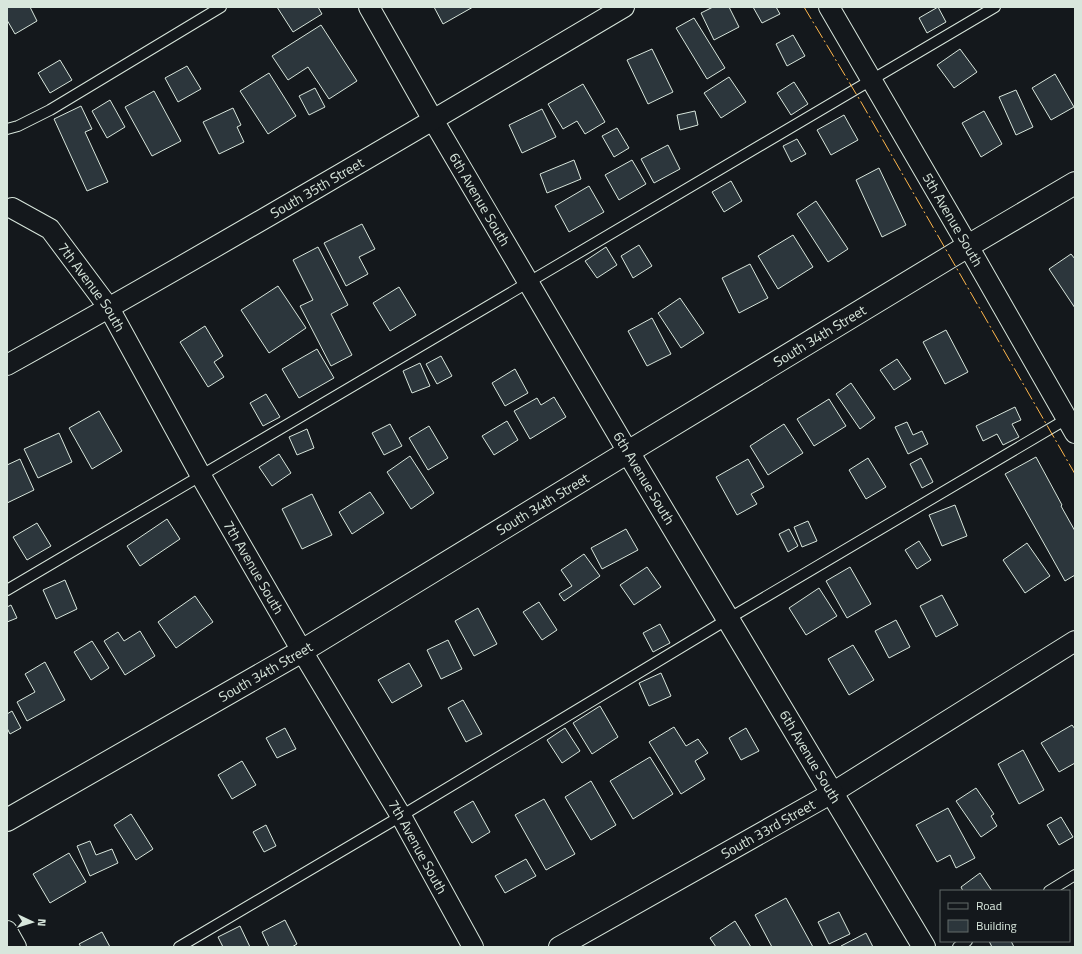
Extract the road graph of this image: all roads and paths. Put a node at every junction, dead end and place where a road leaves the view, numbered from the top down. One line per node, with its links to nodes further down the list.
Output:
1 (221, 7): 8 (lane)
2 (369, 7): 7 (street, 6th Avenue South)
3 (624, 7): 7 (street, South 35th Street)
4 (829, 7): 6 (street, 5th Avenue South)
5 (995, 7): 6 (lane)
6 (871, 79): 11 (street, 5th Avenue South); 12 (lane)
7 (433, 120): 12 (street, 6th Avenue South); 13 (street, South 35th Street)
8 (7, 129)
9 (1075, 183): 11 (street, South 34th Street)
10 (12, 208): 13 (street, 7th Avenue South)
11 (968, 246): 15 (street, 5th Avenue South); 16 (street, South 34th Street)
12 (528, 283): 16 (street, 6th Avenue South); 17 (lane)
13 (109, 308): 14 (street, South 35th Street); 17 (street, 7th Avenue South)
14 (7, 365)
15 (1072, 422): 19 (lane)
16 (628, 452): 19 (street, 6th Avenue South); 21 (street, South 34th Street)
17 (201, 476): 18 (lane); 21 (street, 7th Avenue South)
18 (7, 590)
19 (728, 619): 22 (street, 6th Avenue South); 23 (lane)
20 (1075, 641): 22 (street, South 33rd Street)
21 (302, 651): 23 (street, 7th Avenue South); 24 (street, South 34th Street)
22 (832, 793): 31 (street, South 33rd Street); 32 (street, 6th Avenue South)
23 (401, 816): 29 (lane); 30 (street, 7th Avenue South)
24 (7, 820)
25 (1075, 875): 26 (lane)
26 (1051, 890)
27 (7, 931): 28 (street)
28 (16, 947)
29 (179, 947)
30 (473, 947)
31 (559, 947)
32 (924, 947)

